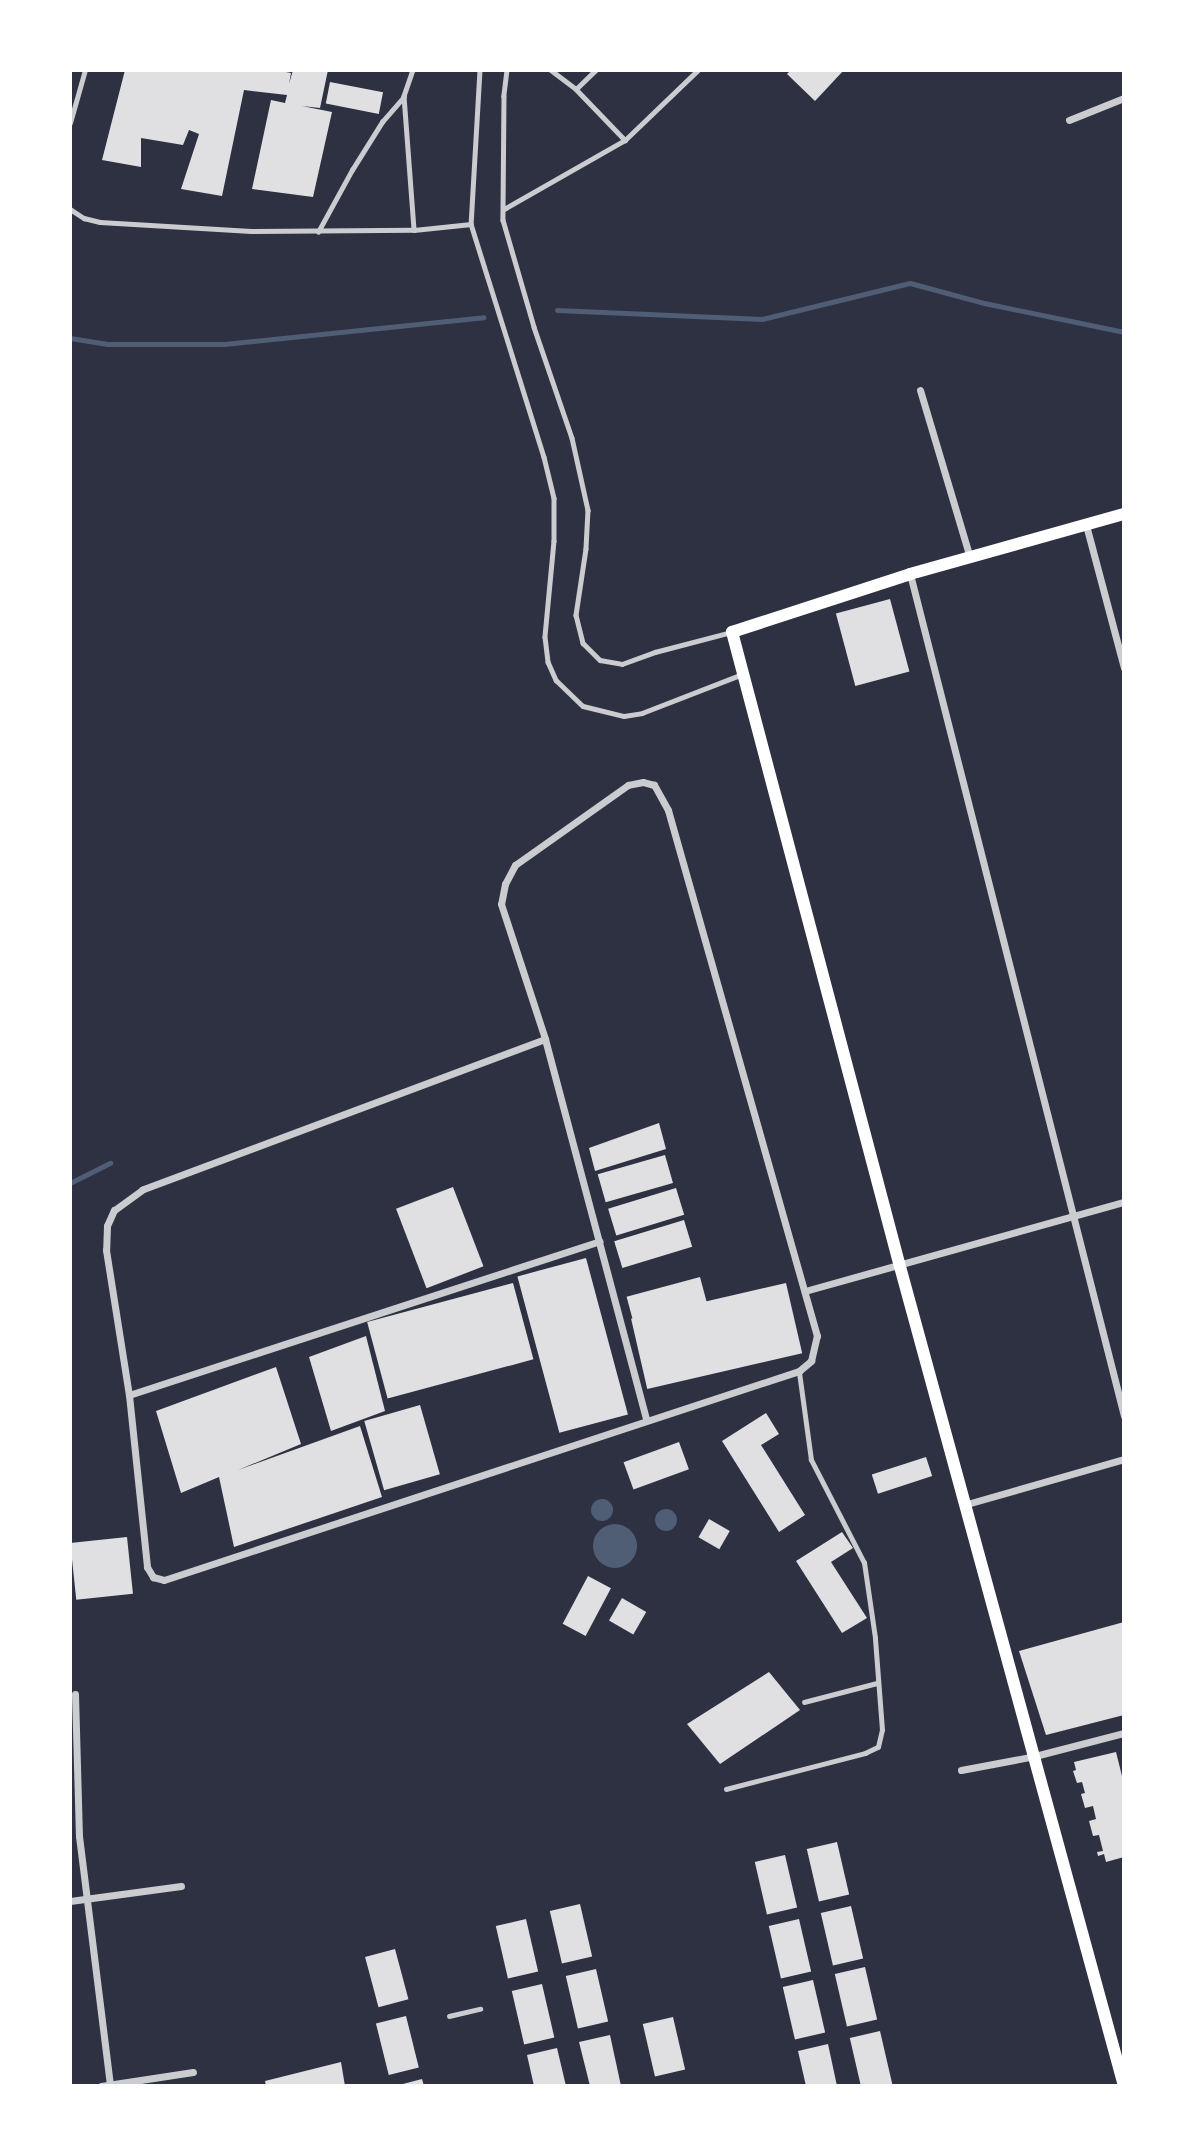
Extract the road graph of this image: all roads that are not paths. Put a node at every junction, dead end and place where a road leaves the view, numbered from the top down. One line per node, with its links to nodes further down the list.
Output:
1 (85, 70): 12 (lane)
2 (413, 70): 9 (lane)
3 (480, 70): 16 (lane)
4 (508, 70): 15 (lane)
5 (551, 70): 8 (lane)
6 (596, 70): 8 (lane)
7 (698, 70): 13 (lane)
8 (576, 89): 13 (lane)
9 (404, 96): 17 (lane); 18 (lane)
10 (1124, 97): 11 (street)
11 (1069, 120)
12 (70, 123)
13 (625, 140): 15 (lane)
14 (70, 209): 18 (lane)
15 (504, 209): 24 (lane)
16 (471, 224): 17 (lane); 26 (lane)
17 (414, 230): 18 (lane)
18 (318, 232)
19 (920, 390): 22 (street)
20 (1124, 514): 21 (main road)
21 (1086, 525): 22 (main road); 25 (street)
22 (970, 558): 23 (main road)
23 (910, 574): 24 (main road); 29 (street)
24 (732, 632): 26 (main road)
25 (1124, 668)
26 (743, 674): 31 (main road)
27 (545, 1039): 30 (street); 32 (street); 34 (street)
28 (1124, 1202): 29 (street)
29 (1072, 1216): 31 (street); 35 (street)
30 (599, 1241): 34 (street); 36 (street)
31 (899, 1263): 32 (street); 38 (main road)
32 (805, 1291): 33 (street)
33 (799, 1371): 36 (street); 39 (lane)
34 (129, 1395): 36 (street)
35 (1124, 1416)
36 (646, 1419)
37 (1124, 1459): 38 (street)
38 (967, 1504): 43 (main road)
39 (877, 1684): 41 (lane); 45 (lane)
40 (75, 1694): 47 (street)
41 (804, 1702)
42 (1124, 1733): 43 (street)
43 (1035, 1756): 44 (street); 54 (main road)
44 (961, 1770)
45 (726, 1789)
46 (181, 1886): 47 (street)
47 (87, 1899): 48 (street); 52 (street)
48 (70, 1901)
49 (480, 2009): 50 (lane)
50 (449, 2016)
51 (193, 2072): 52 (street)
52 (110, 2085): 53 (street)
53 (101, 2086)
54 (1124, 2086)

